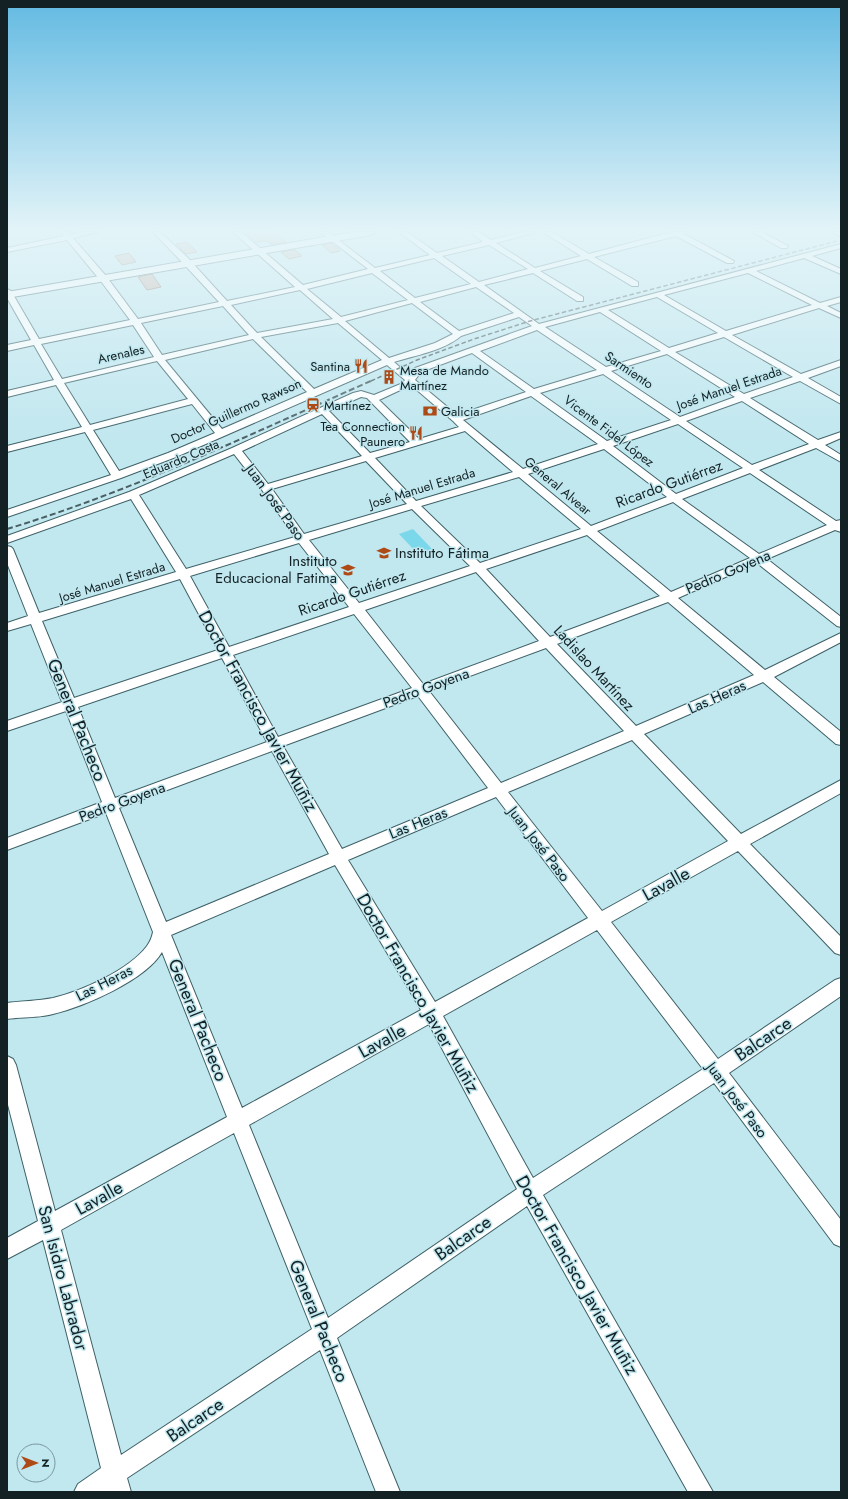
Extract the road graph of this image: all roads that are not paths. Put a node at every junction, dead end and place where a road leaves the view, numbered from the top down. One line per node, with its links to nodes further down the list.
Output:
1 (13, 302): 23 (street)
2 (121, 302): 18 (street)
3 (234, 302): 12 (street)
4 (317, 302): 17 (street, General Alvear)
5 (410, 302): 17 (street, Arenales)
6 (415, 302): 20 (street)
7 (503, 302): 15 (street, Sarmiento)
8 (632, 302): 14 (street)
9 (670, 302): 21 (street)
10 (814, 302): 13 (street)
11 (831, 302): 13 (street)
12 (224, 304): 18 (street); 22 (street)
13 (820, 305): 16 (street); 21 (street)
14 (602, 310): 19 (street); 26 (street)
15 (519, 313): 19 (street, Sarmiento); 20 (street, Doctor Guillermo Rawson)
16 (841, 316)
17 (338, 320): 22 (street, Arenales); 28 (street, General Alvear)
18 (136, 322): 23 (street); 27 (street)
19 (540, 326): 25 (street); 30 (street, Sarmiento)
20 (458, 334): 28 (street, Doctor Guillermo Rawson)
21 (726, 335): 26 (street); 31 (street)
22 (255, 336): 27 (street, Arenales); 35 (street)
23 (35, 342): 24 (street); 33 (street)
24 (7, 348)
25 (473, 350): 32 (street); 34 (street, Vicente Fidel López)
26 (668, 352): 30 (street); 37 (street)
27 (160, 359): 33 (street, Arenales); 39 (street)
28 (388, 361): 32 (street, General Alvear); 35 (street, Doctor Guillermo Rawson)
29 (841, 363): 31 (street, José Manuel Estrada)
30 (605, 370): 34 (street); 43 (street, Sarmiento)
31 (801, 378): 37 (street, José Manuel Estrada); 40 (street)
32 (410, 380): 38 (street); 42 (street, General Alvear)
33 (59, 382): 36 (street, Arenales); 44 (street)
34 (534, 392): 42 (street); 50 (street, Vicente Fidel López)
35 (313, 393): 46 (street, Doctor Guillermo Rawson)
36 (7, 394)
37 (743, 398): 43 (street, José Manuel Estrada); 49 (street)
38 (373, 399): 41 (street, Eduardo Costa); 48 (street)
39 (193, 400): 44 (street); 46 (street)
40 (841, 401)
41 (323, 410): 52 (street, Eduardo Costa); 53 (street, Ladislao Martínez)
42 (456, 419): 45 (street, General Alvear)
43 (680, 420): 50 (street, José Manuel Estrada); 55 (street, Sarmiento)
44 (87, 428): 51 (street); 57 (street)
45 (466, 428): 48 (street); 56 (street, General Alvear)
46 (221, 434): 57 (street, Doctor Guillermo Rawson)
47 (841, 435): 49 (street, Ricardo Gutiérrez)
48 (417, 443): 53 (street)
49 (817, 444): 54 (street); 55 (street, Ricardo Gutiérrez)
50 (606, 445): 56 (street, José Manuel Estrada); 60 (street, Vicente Fidel López)
51 (7, 449)
52 (236, 450): 58 (street, Juan José Paso); 59 (street, Eduardo Costa)
53 (368, 458): 58 (street); 61 (street, Ladislao Martínez)
54 (841, 459)
55 (753, 470): 60 (street, Ricardo Gutiérrez); 63 (street, Sarmiento)
56 (521, 473): 61 (street, José Manuel Estrada); 64 (street, General Alvear)
57 (116, 476): 62 (street, Doctor Guillermo Rawson)
58 (266, 488): 65 (street, Juan José Paso)
59 (133, 494): 66 (street, Eduardo Costa); 70 (street, Doctor Francisco Javier Muñiz)
60 (676, 499): 64 (street, Ricardo Gutiérrez); 68 (street, Vicente Fidel López)
61 (414, 505): 65 (street, José Manuel Estrada); 69 (street, Ladislao Martínez)
62 (7, 514)
63 (839, 526): 68 (street, Pedro Goyena)
64 (590, 530): 69 (street, Ricardo Gutiérrez); 71 (street, General Alvear)
65 (302, 539): 70 (street, José Manuel Estrada); 72 (street, Juan José Paso)
66 (7, 540)
67 (7, 549): 73 (street, General Pacheco)
68 (759, 559): 71 (street, Pedro Goyena); 74 (street, Vicente Fidel López)
69 (478, 568): 72 (street, Ricardo Gutiérrez); 77 (street, Ladislao Martínez)
70 (184, 575): 73 (street, José Manuel Estrada); 78 (street, Doctor Francisco Javier Muñiz)
71 (669, 597): 77 (street, Pedro Goyena); 79 (street, General Alvear)
72 (357, 609): 78 (street, Ricardo Gutiérrez); 80 (street, Juan José Paso)
73 (37, 619): 75 (street, José Manuel Estrada); 81 (street, General Pacheco)
74 (841, 623)
75 (7, 627)
76 (841, 637): 79 (street, Las Heras)
77 (549, 642): 80 (street, Pedro Goyena); 83 (street, Ladislao Martínez)
78 (225, 652): 81 (street, Ricardo Gutiérrez); 85 (street, Doctor Francisco Javier Muñiz)
79 (764, 676): 83 (street, Las Heras); 84 (street, General Alvear)
80 (421, 690): 85 (street, Pedro Goyena); 87 (street, Juan José Paso)
81 (71, 704): 82 (street, Ricardo Gutiérrez); 88 (street, General Pacheco)
82 (7, 726)
83 (634, 733): 87 (street, Las Heras); 89 (street, Ladislao Martínez)
84 (841, 740)
85 (275, 744): 88 (street, Pedro Goyena); 91 (street, Doctor Francisco Javier Muñiz)
86 (841, 786): 89 (street, Lavalle)
87 (497, 790): 91 (street, Las Heras); 92 (street, Juan José Paso)
88 (112, 806): 90 (street, Pedro Goyena); 93 (street, General Pacheco)
89 (740, 842): 92 (street, Lavalle); 94 (street, Ladislao Martínez)
90 (7, 844)
91 (338, 856): 93 (street, Las Heras); 97 (street, Doctor Francisco Javier Muñiz)
92 (598, 921): 97 (street, Lavalle); 99 (street, Juan José Paso)
93 (162, 931): 96 (street, Las Heras); 100 (street, General Pacheco)
94 (841, 948)
95 (841, 986): 99 (street, Balcarce)
96 (7, 1011)
97 (432, 1013): 100 (street, Lavalle); 101 (street, Doctor Francisco Javier Muñiz)
98 (7, 1065): 102 (street, San Isidro Labrador)
99 (716, 1071): 101 (street, Balcarce); 103 (street, Juan José Paso)
100 (238, 1121): 102 (street, Lavalle); 105 (street, General Pacheco)
101 (530, 1192): 105 (street, Balcarce); 109 (street, Doctor Francisco Javier Muñiz)
102 (49, 1226): 104 (street, Lavalle); 106 (street, San Isidro Labrador)
103 (841, 1237)
104 (7, 1249)
105 (324, 1334): 106 (street, Balcarce); 108 (street, General Pacheco)
106 (116, 1483): 107 (street, Balcarce)
107 (86, 1492)
108 (388, 1492)
109 (700, 1492)

